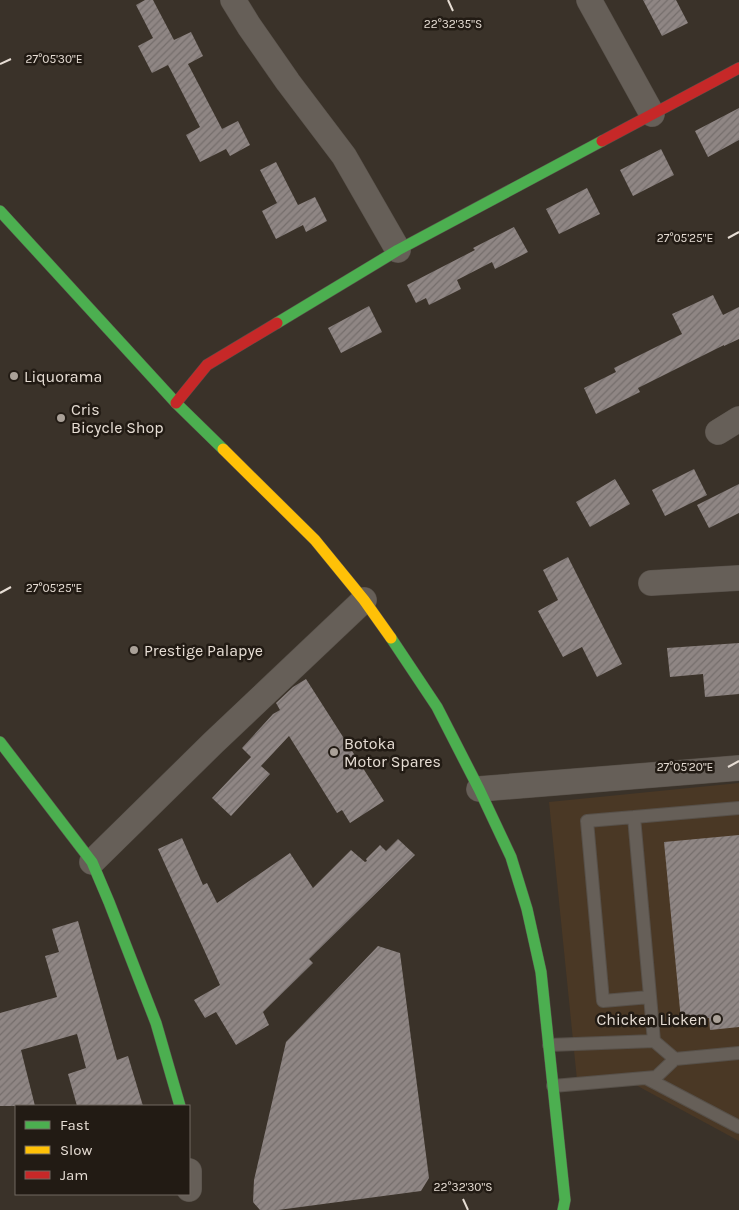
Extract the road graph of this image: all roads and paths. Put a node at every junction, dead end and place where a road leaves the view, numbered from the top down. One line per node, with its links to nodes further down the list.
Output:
1 (233, 0): 6 (street)
2 (589, 0): 4 (street)
3 (739, 68): 4 (street)
4 (652, 114): 6 (street)
5 (0, 211): 7 (street)
6 (398, 250): 7 (street)
7 (176, 403): 12 (street)
8 (739, 419): 9 (street)
9 (718, 432)
10 (739, 578): 11 (street)
11 (651, 583)
12 (364, 600): 15 (street); 18 (street)
13 (0, 742): 18 (street)
14 (739, 768): 15 (street)
15 (479, 789): 21 (street)
16 (739, 808): 17 (lane)
17 (634, 818): 19 (lane); 19 (lane)
18 (92, 862): 26 (street)
19 (650, 997): 20 (lane)
20 (654, 1041): 21 (lane); 23 (lane)
21 (549, 1045): 25 (street)
22 (739, 1053): 23 (lane)
23 (675, 1058): 24 (lane)
24 (646, 1078): 25 (lane); 27 (lane)
25 (553, 1086): 29 (street)
26 (180, 1105)
27 (739, 1127)
28 (188, 1195): 30 (street)
29 (566, 1207)
30 (181, 1210)

